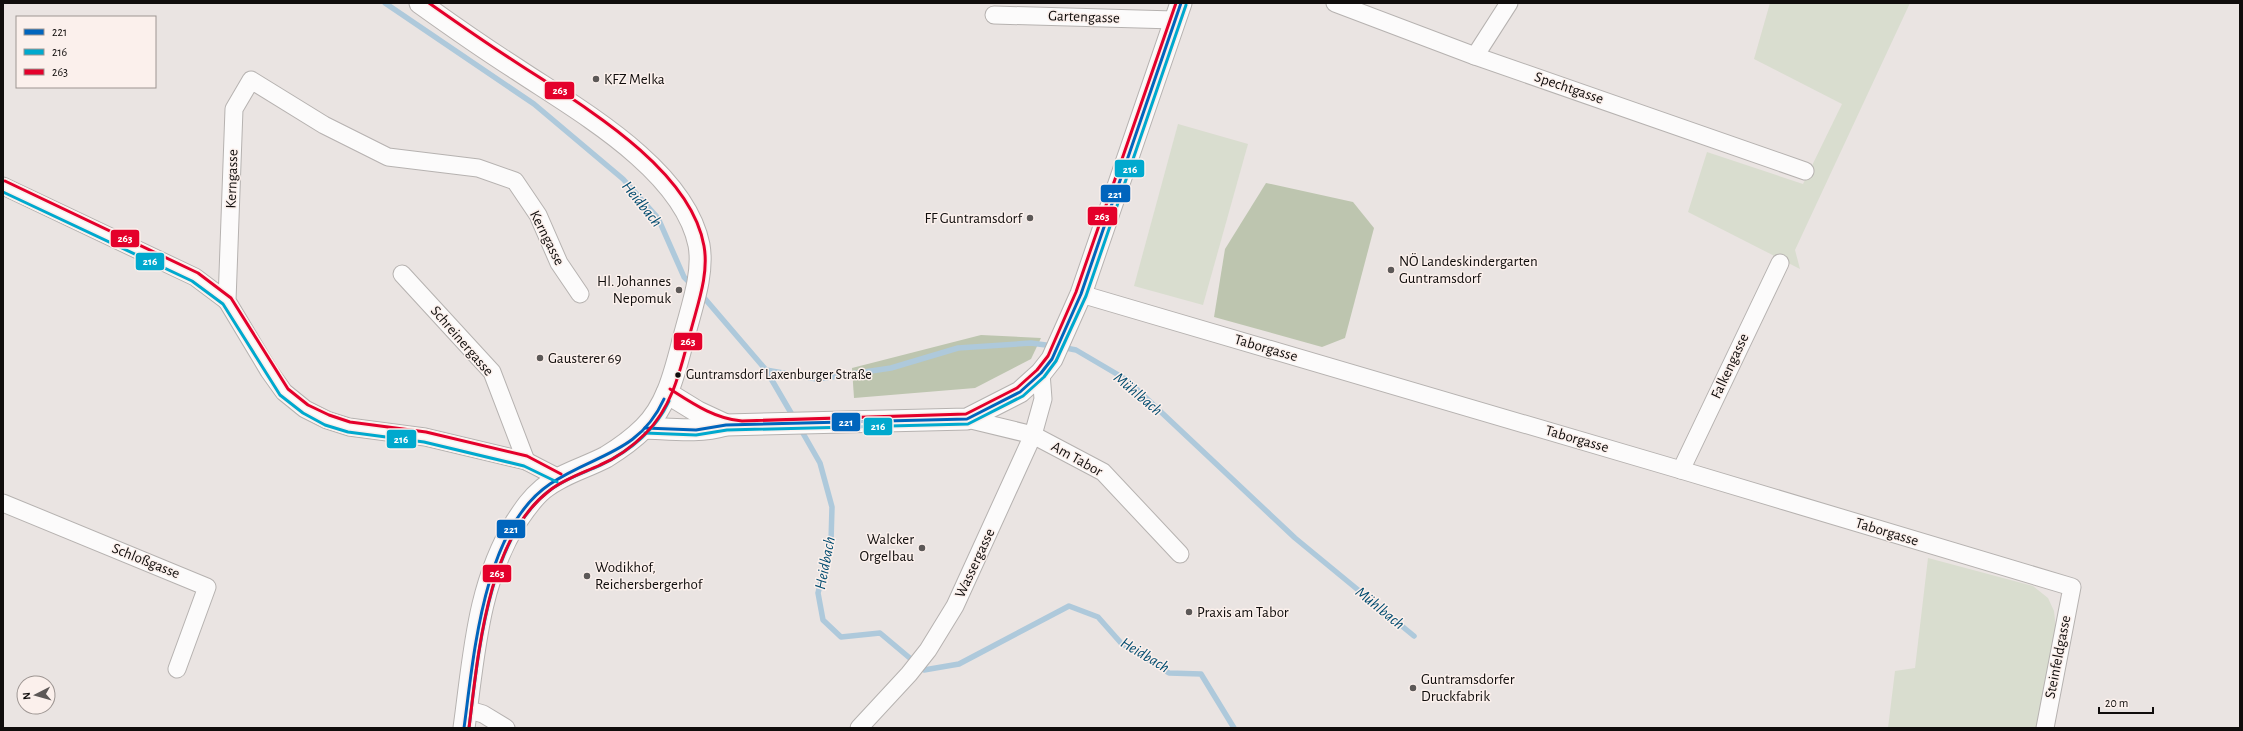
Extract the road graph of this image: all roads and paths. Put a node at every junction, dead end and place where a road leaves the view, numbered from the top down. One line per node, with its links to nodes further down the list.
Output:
1 (420, 3): 15 (street)
2 (1334, 3): 6 (street, Spechtgasse)
3 (1509, 3): 6 (street)
4 (1178, 12): 5 (street, Gartengasse); 12 (street)
5 (994, 15)
6 (1475, 56): 7 (street, Spechtgasse)
7 (1805, 171)
8 (3, 186): 13 (street)
9 (1780, 263): 21 (street, Falkengasse)
10 (402, 274): 20 (street, Schreinergasse)
11 (580, 294): 13 (street, Kerngasse)
12 (1081, 294): 14 (street); 21 (street, Taborgasse)
13 (227, 300): 20 (street)
14 (1047, 366): 16 (street); 19 (street, Wassergasse)
15 (666, 393): 17 (street); 18 (street)
16 (967, 419): 17 (street); 19 (street, Am Tabor)
17 (726, 425): 18 (street)
18 (645, 428): 22 (street)
19 (1033, 435): 24 (street, Am Tabor); 29 (street, Wassergasse)
20 (526, 461): 22 (street)
21 (1681, 470): 25 (street, Taborgasse)
22 (559, 478): 27 (street)
23 (3, 503): 26 (street, Schloßgasse)
24 (1180, 554)
25 (2072, 587): 30 (street, Steinfeldgasse)
26 (177, 669)
27 (465, 718): 28 (street)
28 (506, 728)
29 (859, 728)
30 (2045, 728)

